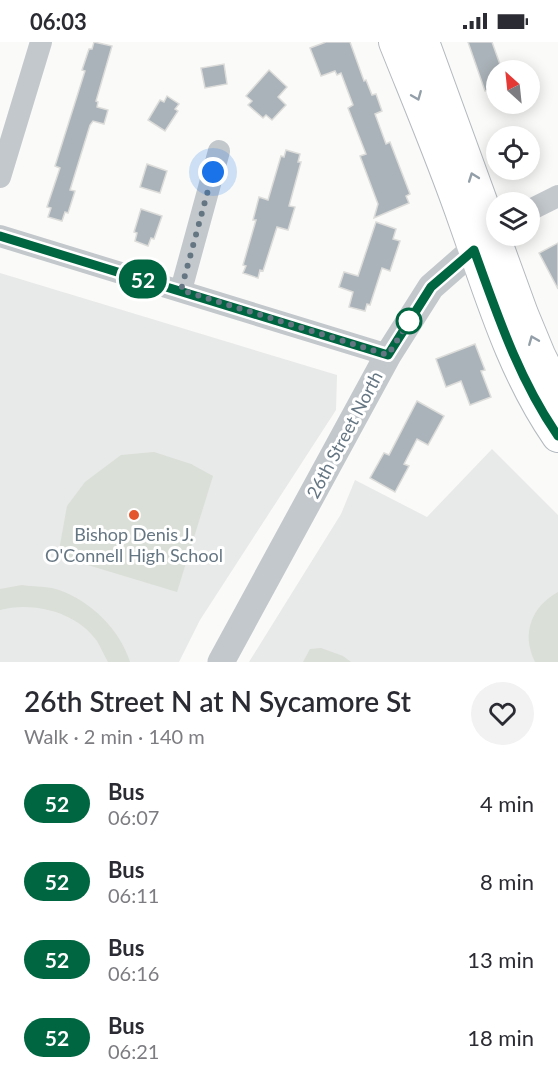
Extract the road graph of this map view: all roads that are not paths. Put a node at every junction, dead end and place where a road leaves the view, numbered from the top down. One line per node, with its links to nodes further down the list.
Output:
1 (41, 42): 6 (street)
2 (395, 42): 4 (main road, one-way to 4)
3 (423, 42): 4 (main road)
4 (442, 129): 10 (main road)
5 (219, 151): 14 (street)
6 (0, 177)
7 (558, 196): 8 (street)
8 (540, 205)
9 (0, 236): 14 (street)
10 (486, 236)
11 (486, 239): 15 (street, 26th Street North)
12 (490, 246): 17 (main road)
13 (492, 246): 16 (main road, one-way to 13)
14 (181, 290): 15 (street)
15 (388, 355): 18 (street, 26th Street North)
16 (558, 393)
17 (558, 436)
18 (221, 662)

